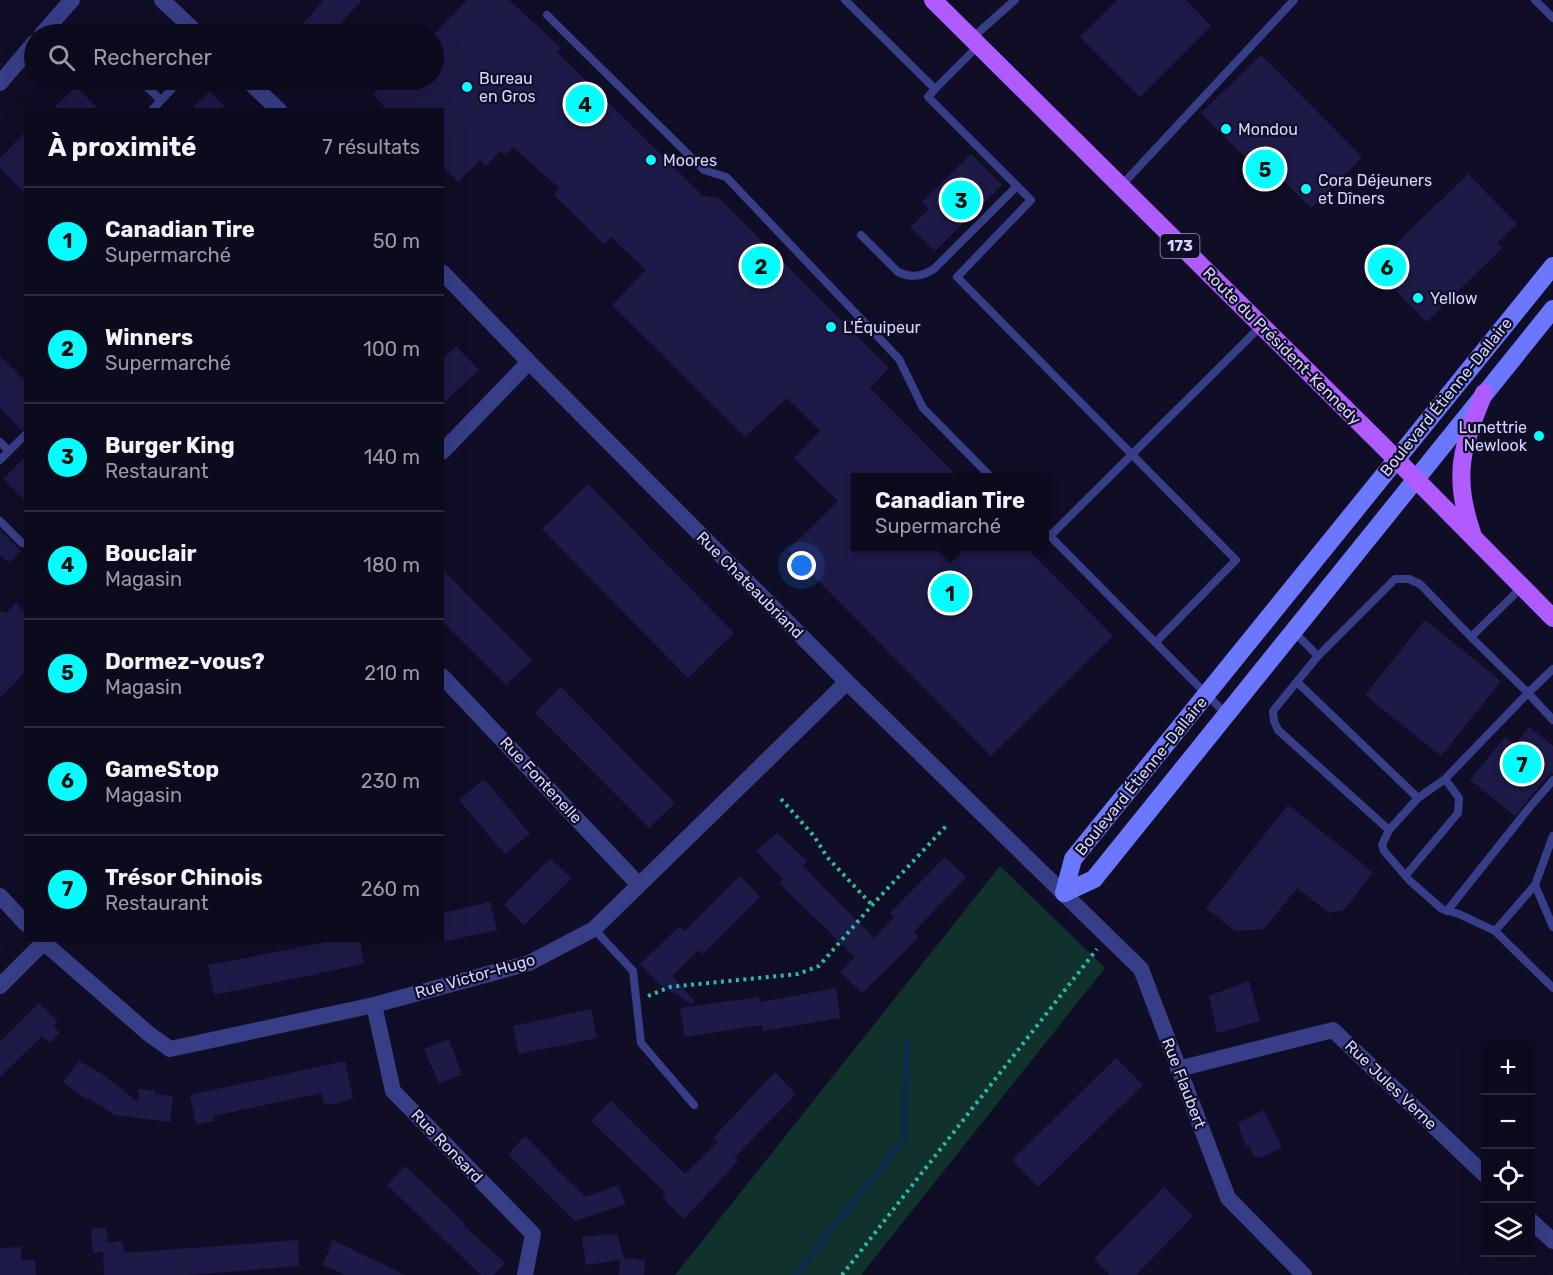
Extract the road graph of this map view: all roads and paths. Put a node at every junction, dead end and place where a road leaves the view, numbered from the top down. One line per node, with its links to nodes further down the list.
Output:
1 (72, 0): 10 (street)
2 (162, 0): 11 (street)
3 (845, 0): 15 (lane)
4 (933, 0): 12 (main road, Route du Président-Kennedy / 173)
5 (1015, 0): 12 (lane)
6 (1294, 0): 23 (lane)
7 (1535, 0): 9 (lane)
8 (547, 15): 38 (lane)
9 (1553, 18)
10 (51, 24)
11 (187, 24)
12 (975, 42): 15 (lane); 23 (main road, Route du Président-Kennedy / 173)
13 (24, 55): 14 (street)
14 (0, 83)
15 (935, 89): 22 (lane)
16 (150, 90): 19 (lane)
17 (170, 90): 19 (lane)
18 (258, 90): 21 (street)
19 (161, 100): 20 (lane)
20 (154, 108)
21 (277, 108)
22 (1017, 186): 24 (lane); 35 (lane)
23 (1121, 187): 28 (main road, Route du Président-Kennedy / 173)
24 (861, 235)
25 (1553, 266): 37 (street, Boulevard Étienne-Dallaire)
26 (444, 274): 29 (street, Rue Chateaubriand)
27 (1553, 309): 30 (street, Boulevard Étienne-Dallaire)
28 (1261, 326): 35 (lane); 37 (main road, Route du Président-Kennedy / 173)
29 (529, 362): 33 (street); 53 (street, Rue Chateaubriand)
30 (1484, 393): 39 (street, Boulevard Étienne-Dallaire); 43 (main road)
31 (24, 436): 34 (lane)
32 (0, 442): 34 (lane)
33 (444, 450)
34 (9, 451): 36 (lane)
35 (1132, 454): 41 (lane); 49 (lane)
36 (0, 460)
37 (1396, 460): 39 (main road, Route du Président-Kennedy / 173); 56 (street, Boulevard Étienne-Dallaire)
38 (988, 473)
39 (1416, 479): 43 (main road, Route du Président-Kennedy / 173); 47 (street, Boulevard Étienne-Dallaire)
40 (0, 520): 44 (lane)
41 (1049, 531)
42 (1049, 535): 49 (lane)
43 (1474, 538): 45 (main road, Route du Président-Kennedy / 173)
44 (22, 543)
45 (1522, 587): 46 (main road, Route du Président-Kennedy / 173); 48 (lane)
46 (1553, 618)
47 (1293, 631): 50 (lane); 57 (street, Boulevard Étienne-Dallaire)
48 (1471, 637): 50 (lane); 55 (lane)
49 (1156, 642): 56 (lane)
50 (1318, 656): 54 (lane)
51 (1553, 669): 55 (lane)
52 (444, 678): 67 (street, Rue Fontenelle)
53 (847, 682): 67 (street, Rue Victor-Hugo); 69 (street, Rue Chateaubriand)
54 (1297, 682): 61 (lane); 64 (lane)
55 (1528, 693): 58 (lane); 59 (lane)
56 (1207, 694): 57 (lane); 69 (street, Boulevard Étienne-Dallaire)
57 (1226, 714): 69 (street, Boulevard Étienne-Dallaire)
58 (1553, 720)
59 (1445, 779): 61 (lane); 66 (lane)
60 (1553, 780): 72 (lane)
61 (1418, 798): 64 (lane)
62 (781, 799): 71 (path)
63 (948, 824): 71 (path)
64 (1389, 830): 66 (lane)
65 (1553, 836): 68 (lane)
66 (1406, 875): 72 (lane)
67 (639, 885): 75 (street, Rue Victor-Hugo)
68 (1535, 885): 74 (lane); 76 (lane)
69 (1064, 893): 77 (street, Rue Flaubert)
70 (0, 896): 73 (street)
71 (872, 905): 81 (path)
72 (1447, 911): 76 (lane)
73 (24, 922)
74 (1553, 927)
75 (594, 929): 81 (lane); 82 (street, Rue Victor-Hugo)
76 (1495, 931): 80 (lane)
77 (1108, 936): 83 (street, Rue Flaubert); 89 (path)
78 (42, 942): 79 (street); 82 (street, Rue Victor-Hugo)
79 (0, 986)
80 (1553, 988)
81 (636, 1000): 84 (lane)
82 (374, 1005): 88 (street, Rue Ronsard)
83 (1178, 1069): 85 (street, Rue Jules Verne); 90 (street, Rue Flaubert)
84 (694, 1106)
85 (1481, 1172)
86 (1535, 1225): 87 (street)
87 (1553, 1241)
88 (525, 1275)
89 (843, 1275)
90 (1304, 1275)

